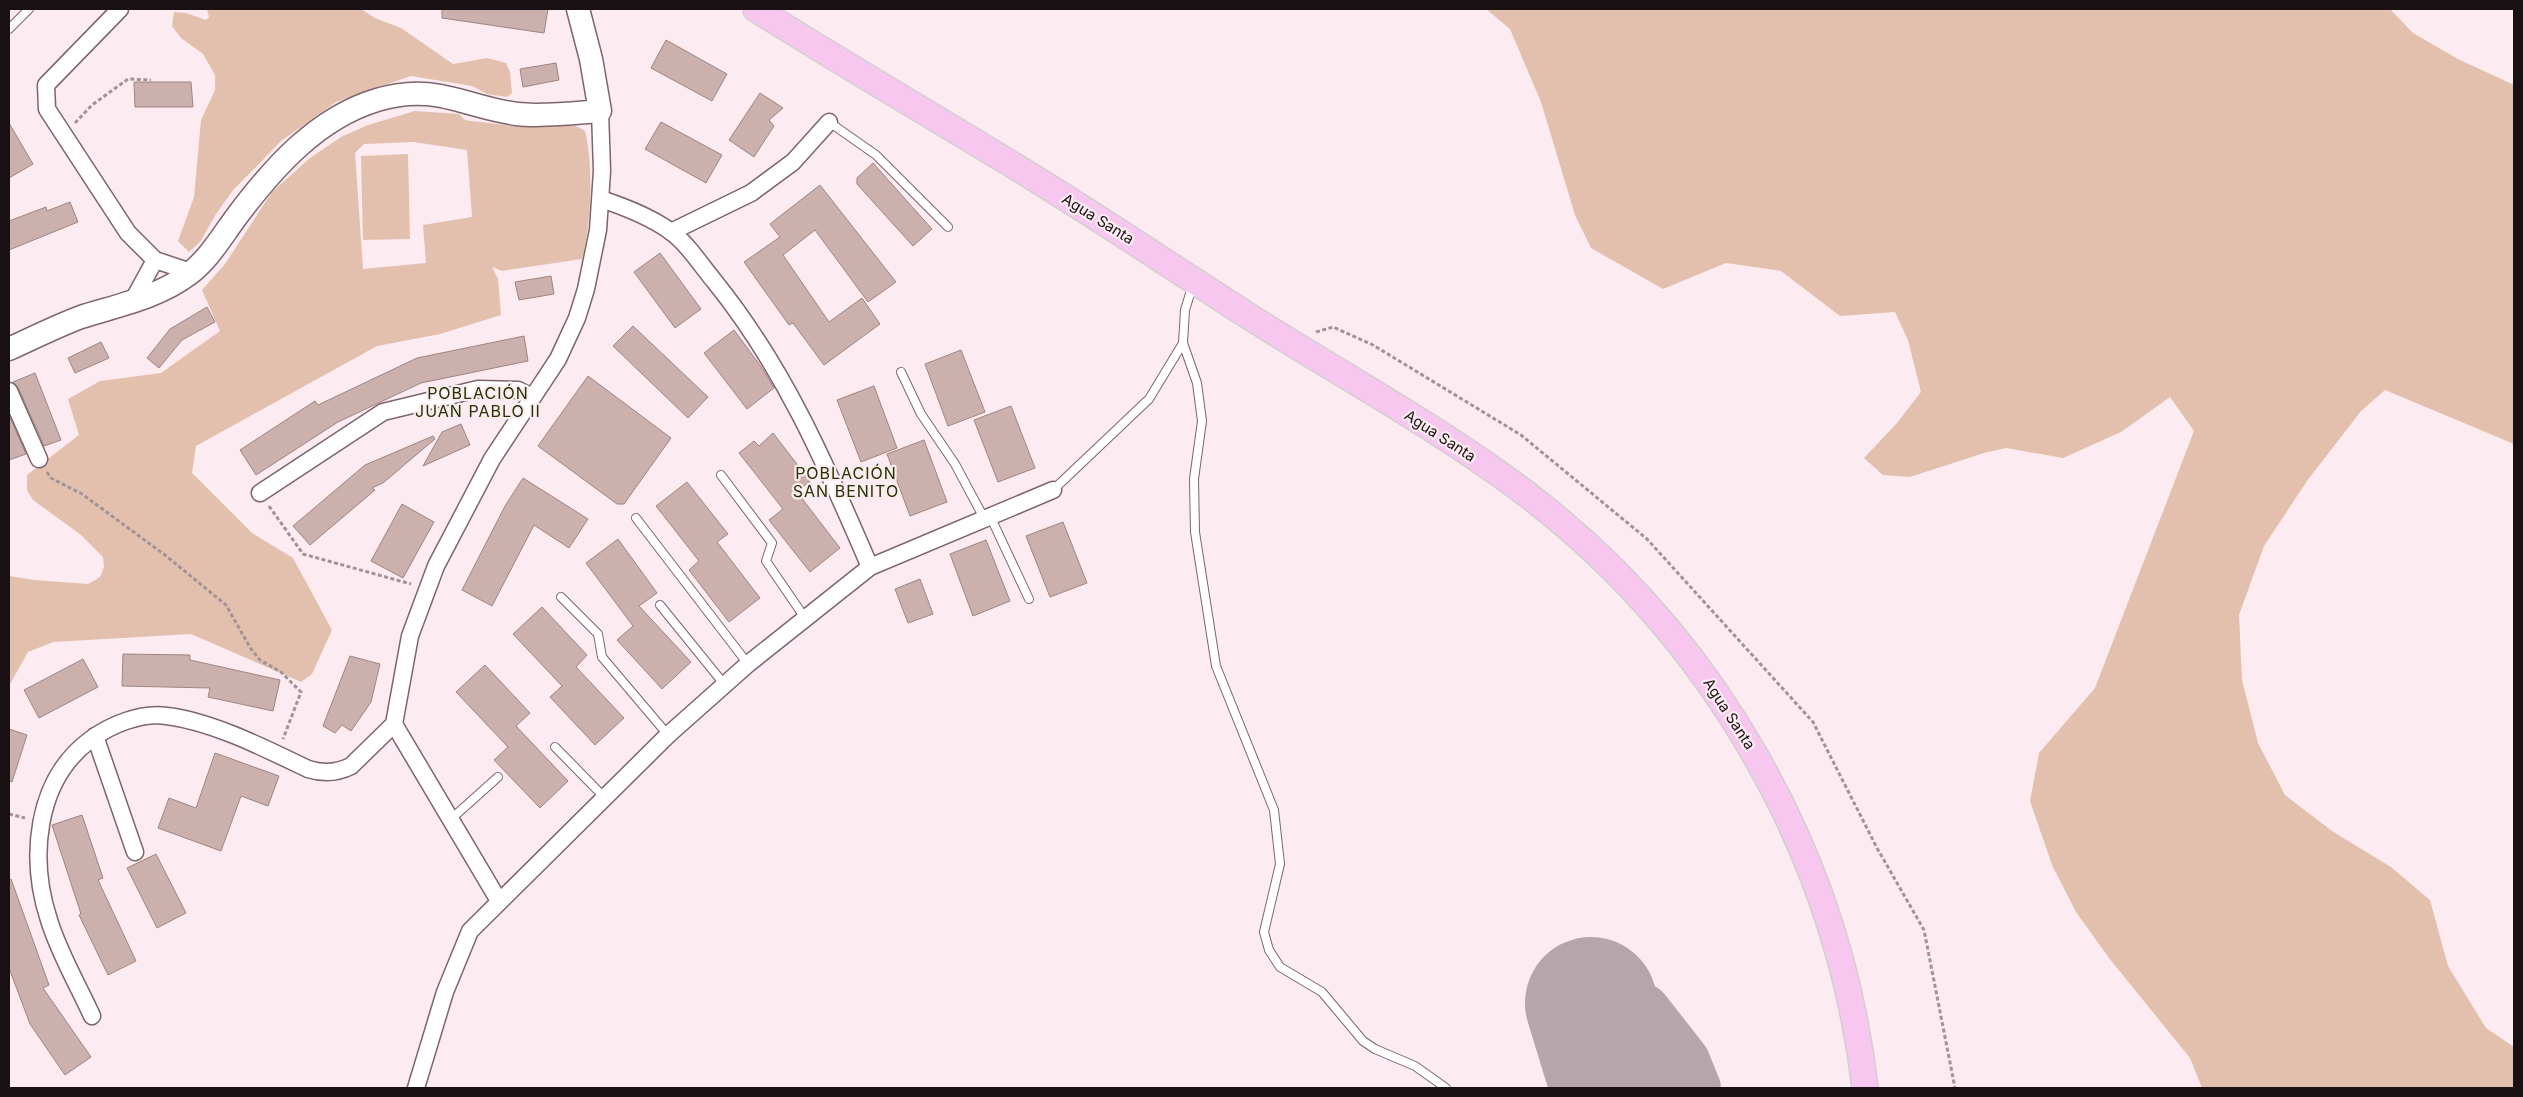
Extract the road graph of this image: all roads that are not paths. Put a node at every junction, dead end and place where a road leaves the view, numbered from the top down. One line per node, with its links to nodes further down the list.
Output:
1 (29, 9): 5 (lane)
2 (120, 9): 11 (street)
3 (578, 9): 6 (street)
4 (756, 9): 13 (main road, Agua Santa)
5 (9, 28)
6 (600, 111): 8 (street); 12 (street)
7 (829, 122): 9 (lane); 10 (street)
8 (601, 199): 10 (street); 19 (street)
9 (948, 227)
10 (671, 232): 26 (street)
11 (155, 260): 12 (street); 14 (street)
12 (191, 272): 14 (street)
13 (1194, 281): 15 (lane); 45 (main road, Agua Santa)
14 (132, 302): 16 (street)
15 (1183, 342): 22 (lane); 44 (lane)
16 (9, 349)
17 (901, 372): 25 (lane)
18 (9, 391): 20 (street)
19 (532, 397): 23 (street); 33 (street)
20 (39, 459)
21 (721, 475): 30 (lane)
22 (1053, 490): 25 (street)
23 (260, 493)
24 (636, 518): 31 (lane)
25 (988, 519): 26 (street); 28 (lane)
26 (870, 567): 30 (street)
27 (561, 598): 34 (lane)
28 (1029, 599)
29 (660, 605): 32 (lane)
30 (806, 618): 31 (street)
31 (748, 664): 32 (street)
32 (724, 684): 34 (street)
33 (394, 724): 35 (street); 39 (street)
34 (668, 735): 38 (street)
35 (95, 736): 40 (street); 42 (street)
36 (555, 747): 38 (lane)
37 (498, 777): 39 (lane)
38 (604, 797): 41 (street)
39 (450, 820): 41 (street)
40 (135, 852)
41 (499, 901): 43 (street)
42 (92, 1016)
43 (416, 1088)
44 (1446, 1088)
45 (1864, 1088)

